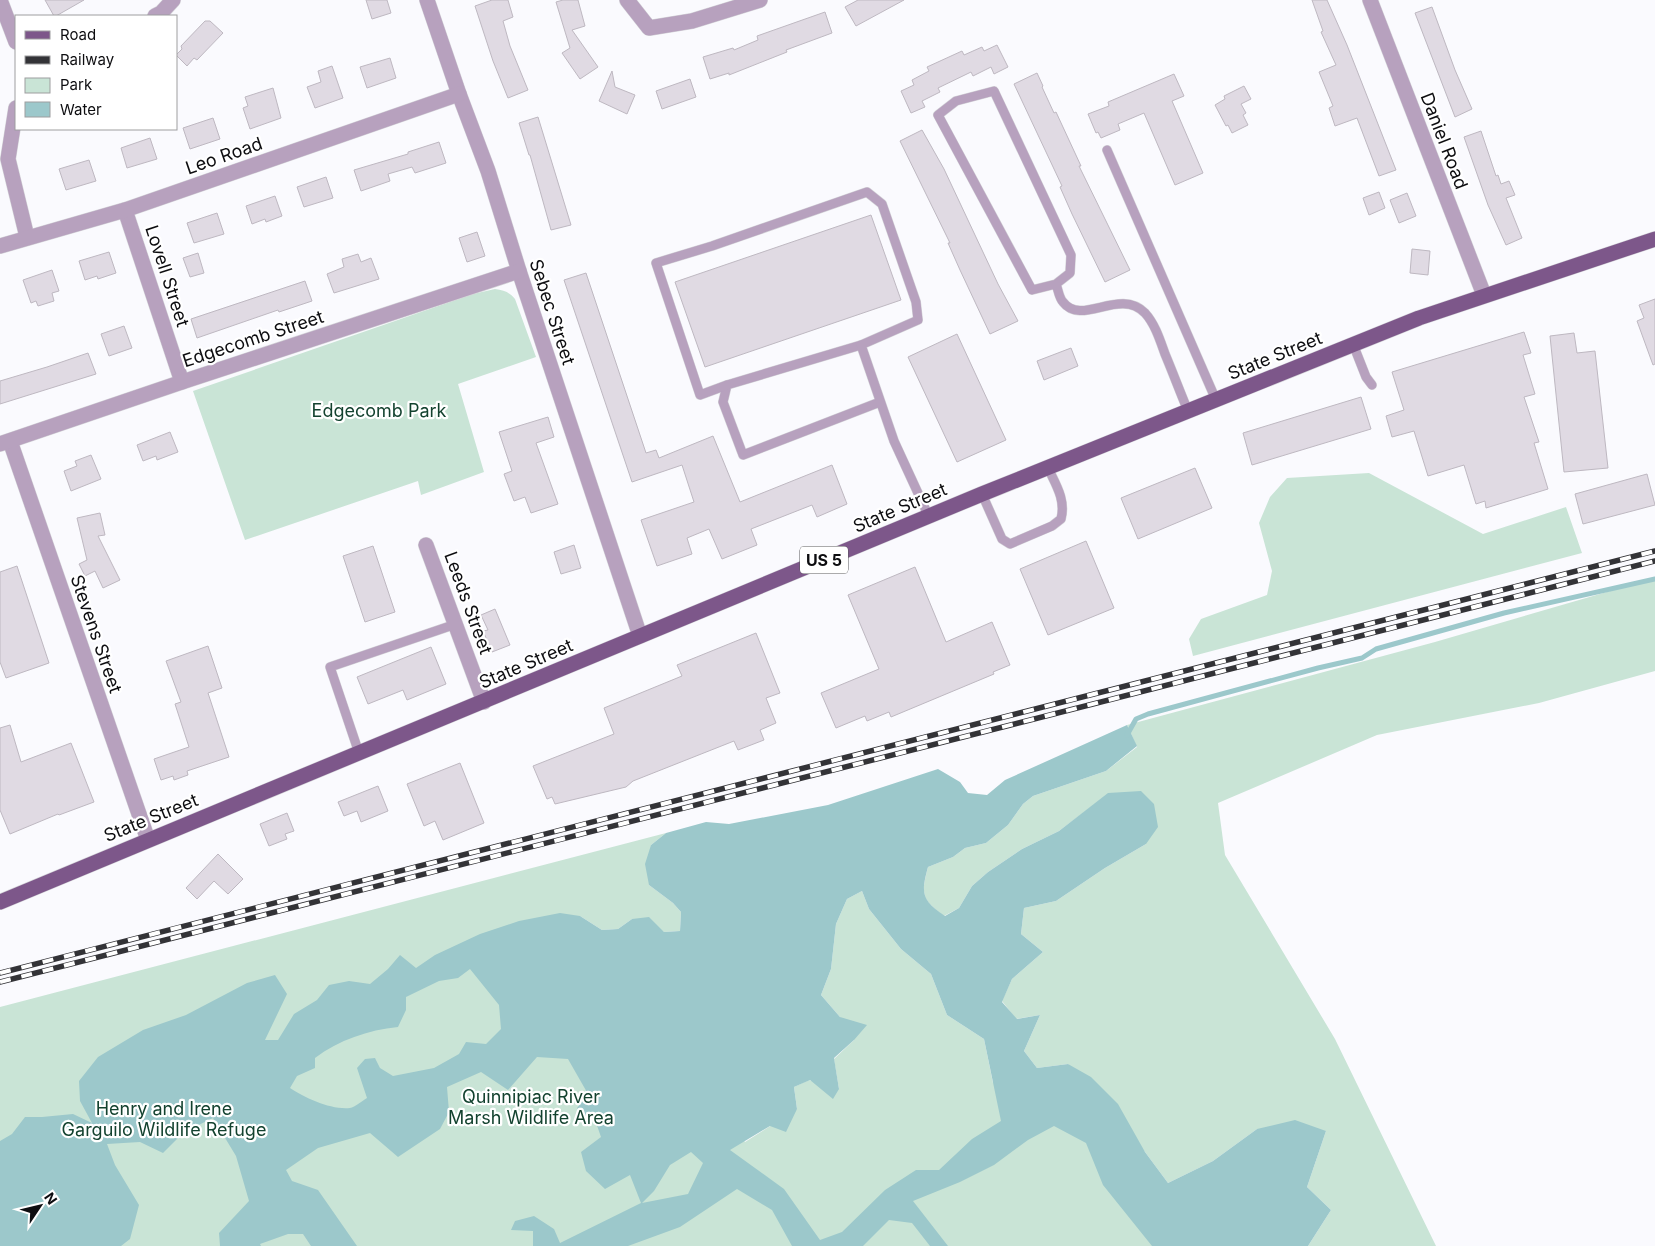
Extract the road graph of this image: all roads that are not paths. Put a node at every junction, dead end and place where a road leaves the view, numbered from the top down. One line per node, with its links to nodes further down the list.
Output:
1 (0, 0): 8 (street)
2 (173, 0): 7 (street)
3 (427, 0): 9 (street, Sebec Street)
4 (627, 0): 5 (street)
5 (760, 0)
6 (1370, 0): 18 (street, Daniel Road)
7 (157, 15)
8 (15, 39)
9 (459, 94): 12 (street, Leo Road); 16 (street, Sebec Street)
10 (15, 114): 13 (street)
11 (1107, 150): 24 (lane)
12 (125, 210): 13 (street, Leo Road); 21 (street, Lovell Street)
13 (27, 237): 15 (street, Leo Road)
14 (1655, 239): 18 (main road, State Street / US 5)
15 (0, 246)
16 (519, 271): 21 (street, Edgecomb Street); 33 (street, Sebec Street)
17 (1056, 284): 17 (lane); 26 (lane)
18 (1484, 295): 19 (main road, State Street / US 5)
19 (1352, 344): 23 (lane); 24 (main road, State Street / US 5)
20 (861, 345): 22 (lane); 22 (lane); 25 (lane)
21 (182, 382): 27 (street, Edgecomb Street)
22 (727, 385): 25 (lane)
23 (1372, 385)
24 (1216, 400): 26 (main road, State Street / US 5)
25 (880, 402): 30 (lane)
26 (1188, 411): 28 (main road, State Street / US 5)
27 (5, 442): 36 (street, Stevens Street)
28 (1048, 468): 29 (main road, State Street / US 5); 29 (lane)
29 (982, 494): 30 (main road, State Street / US 5)
30 (929, 517): 33 (main road, State Street / US 5)
31 (426, 545): 32 (street, Leeds Street)
32 (456, 624): 34 (street, Leeds Street); 35 (lane)
33 (640, 636): 34 (main road, State Street / US 5)
34 (484, 702): 35 (main road, State Street / US 5)
35 (359, 753): 36 (main road, State Street / US 5)
36 (148, 840): 37 (main road, State Street / US 5)
37 (0, 902)

